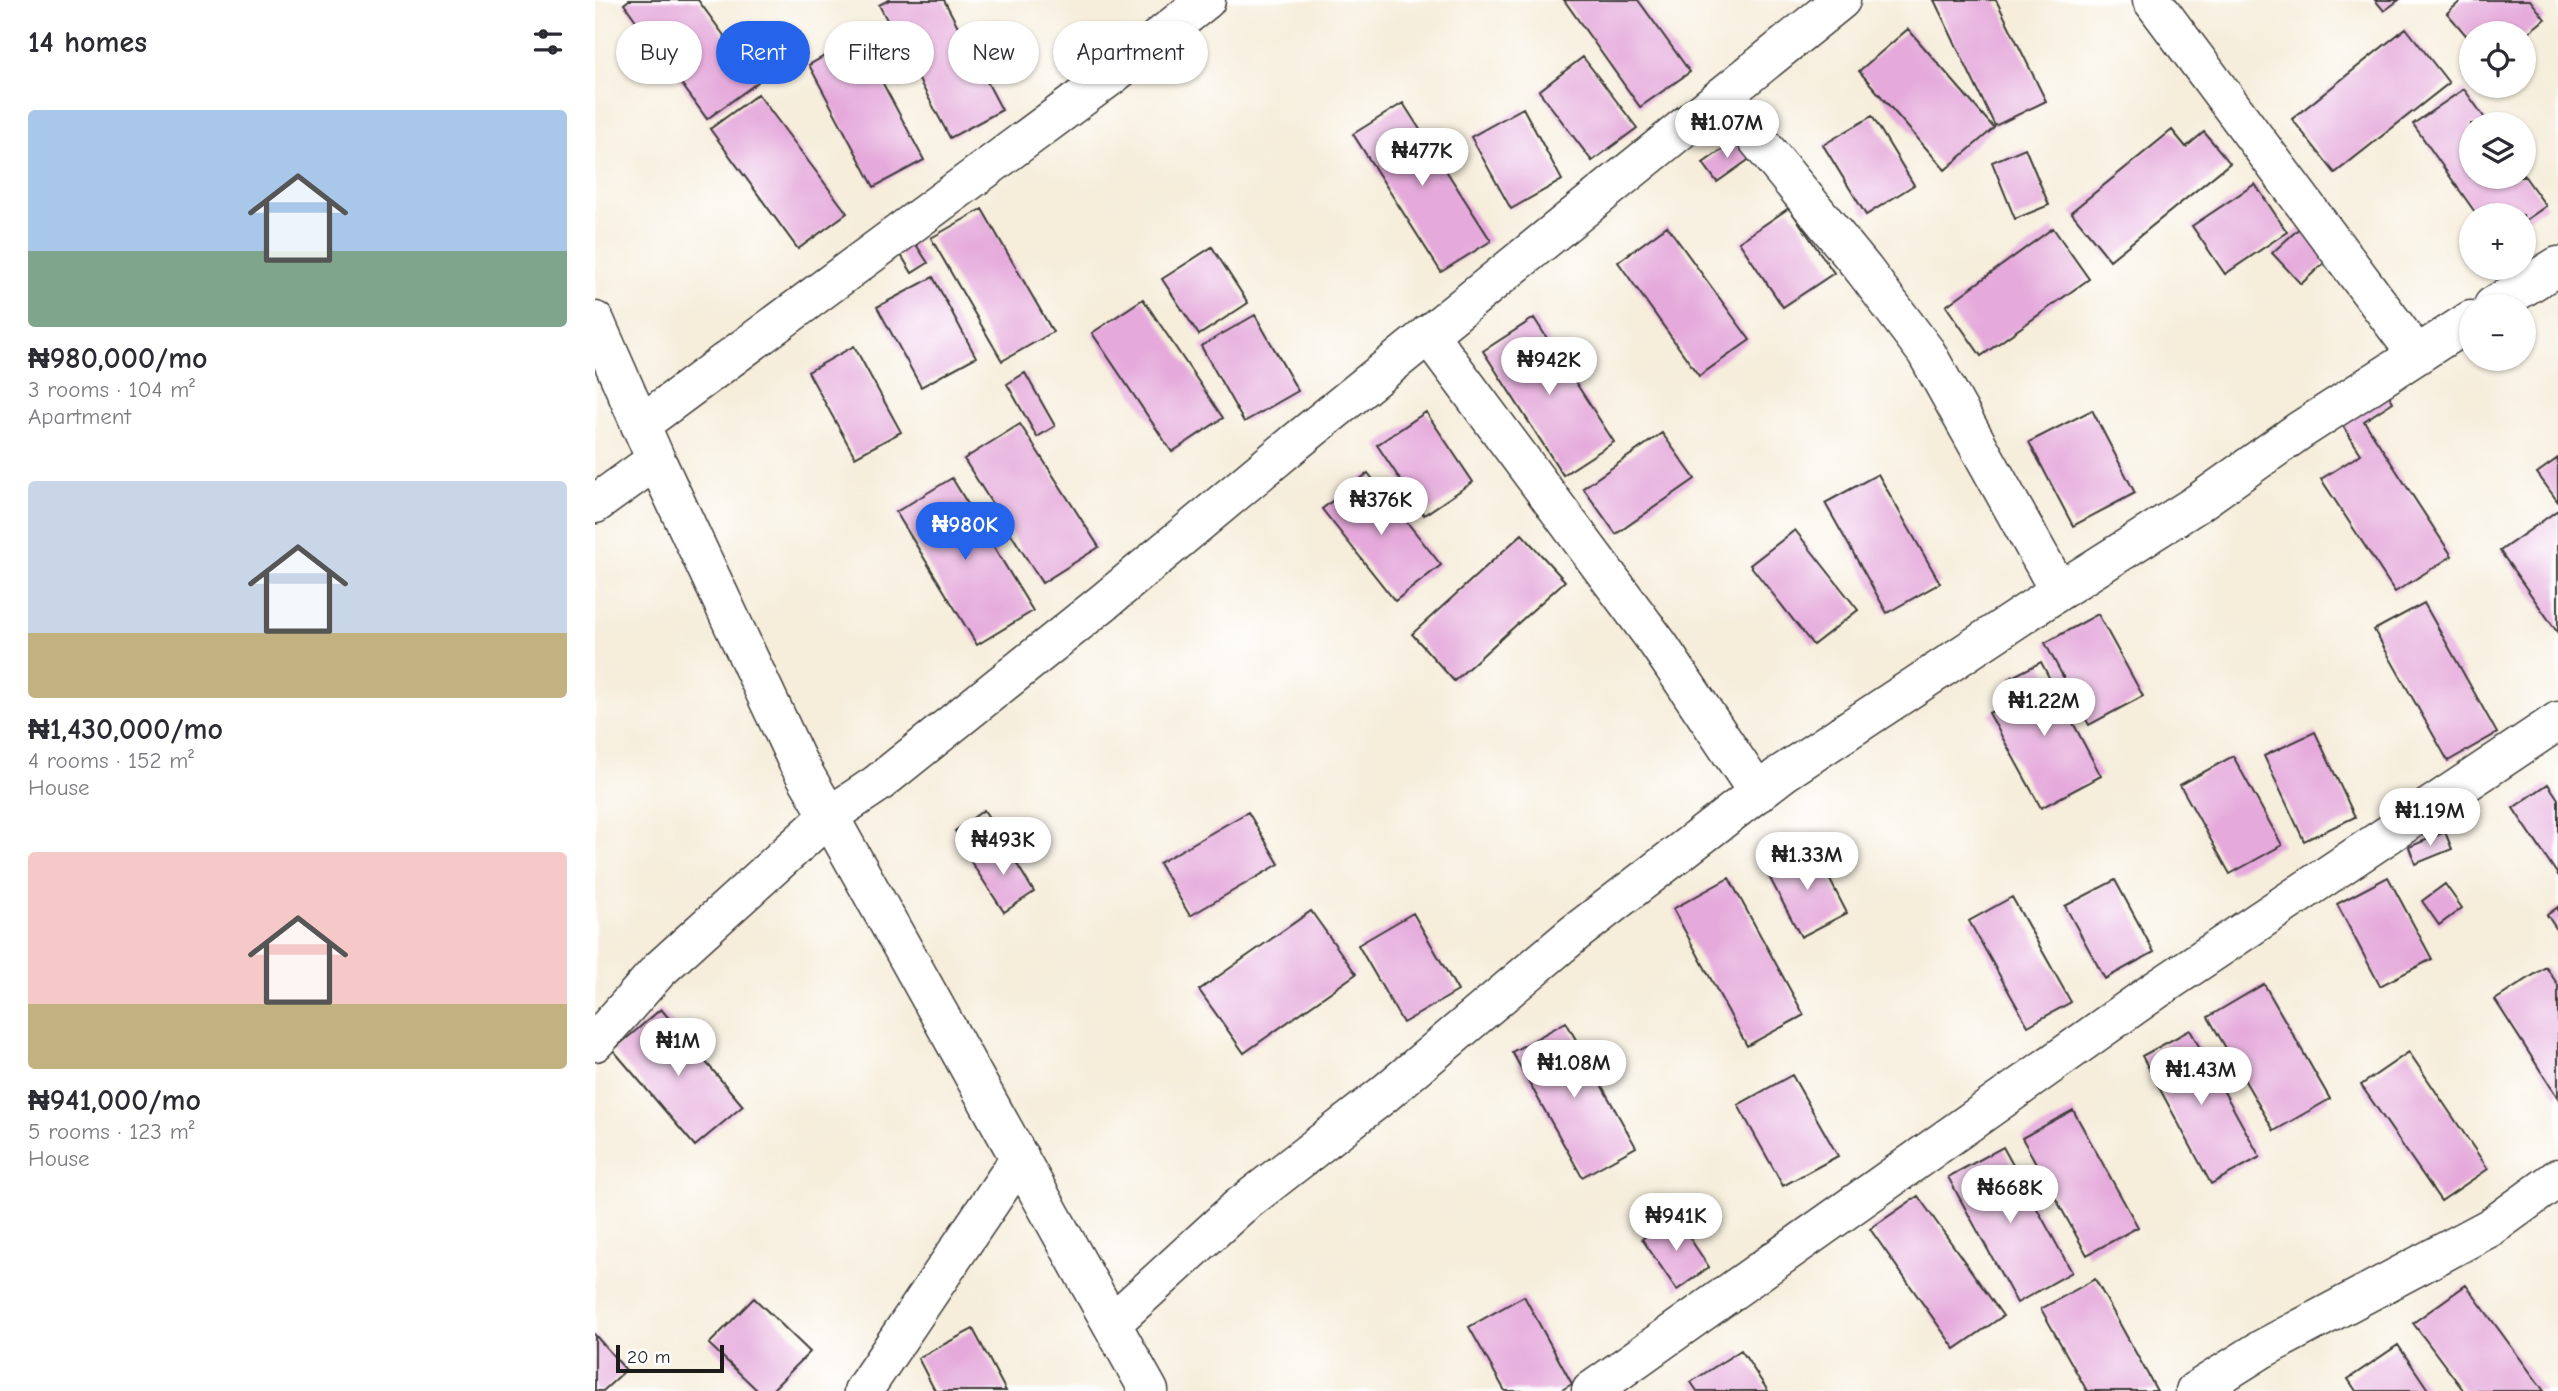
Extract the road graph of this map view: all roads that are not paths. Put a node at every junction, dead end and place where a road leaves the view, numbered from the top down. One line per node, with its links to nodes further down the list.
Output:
1 (1206, 0): 11 (street)
2 (1841, 0): 4 (street)
3 (2152, 0): 10 (street)
4 (1722, 96): 9 (street); 14 (street)
5 (2558, 267): 6 (street)
6 (2513, 294)
7 (595, 321): 11 (street)
8 (2459, 328): 10 (street)
9 (1428, 334): 16 (street); 17 (street)
10 (2417, 355): 14 (street)
11 (640, 425): 12 (street)
12 (656, 460): 13 (street); 17 (street)
13 (595, 504)
14 (2059, 591): 16 (street)
15 (2558, 721): 24 (street)
16 (1758, 793): 21 (street)
17 (829, 816): 18 (street); 19 (street)
18 (595, 1042)
19 (1020, 1158): 21 (street); 22 (street)
20 (2558, 1178): 25 (street)
21 (1112, 1324): 23 (street)
22 (863, 1391)
23 (1149, 1391)
24 (1591, 1391)
25 (2195, 1391)

